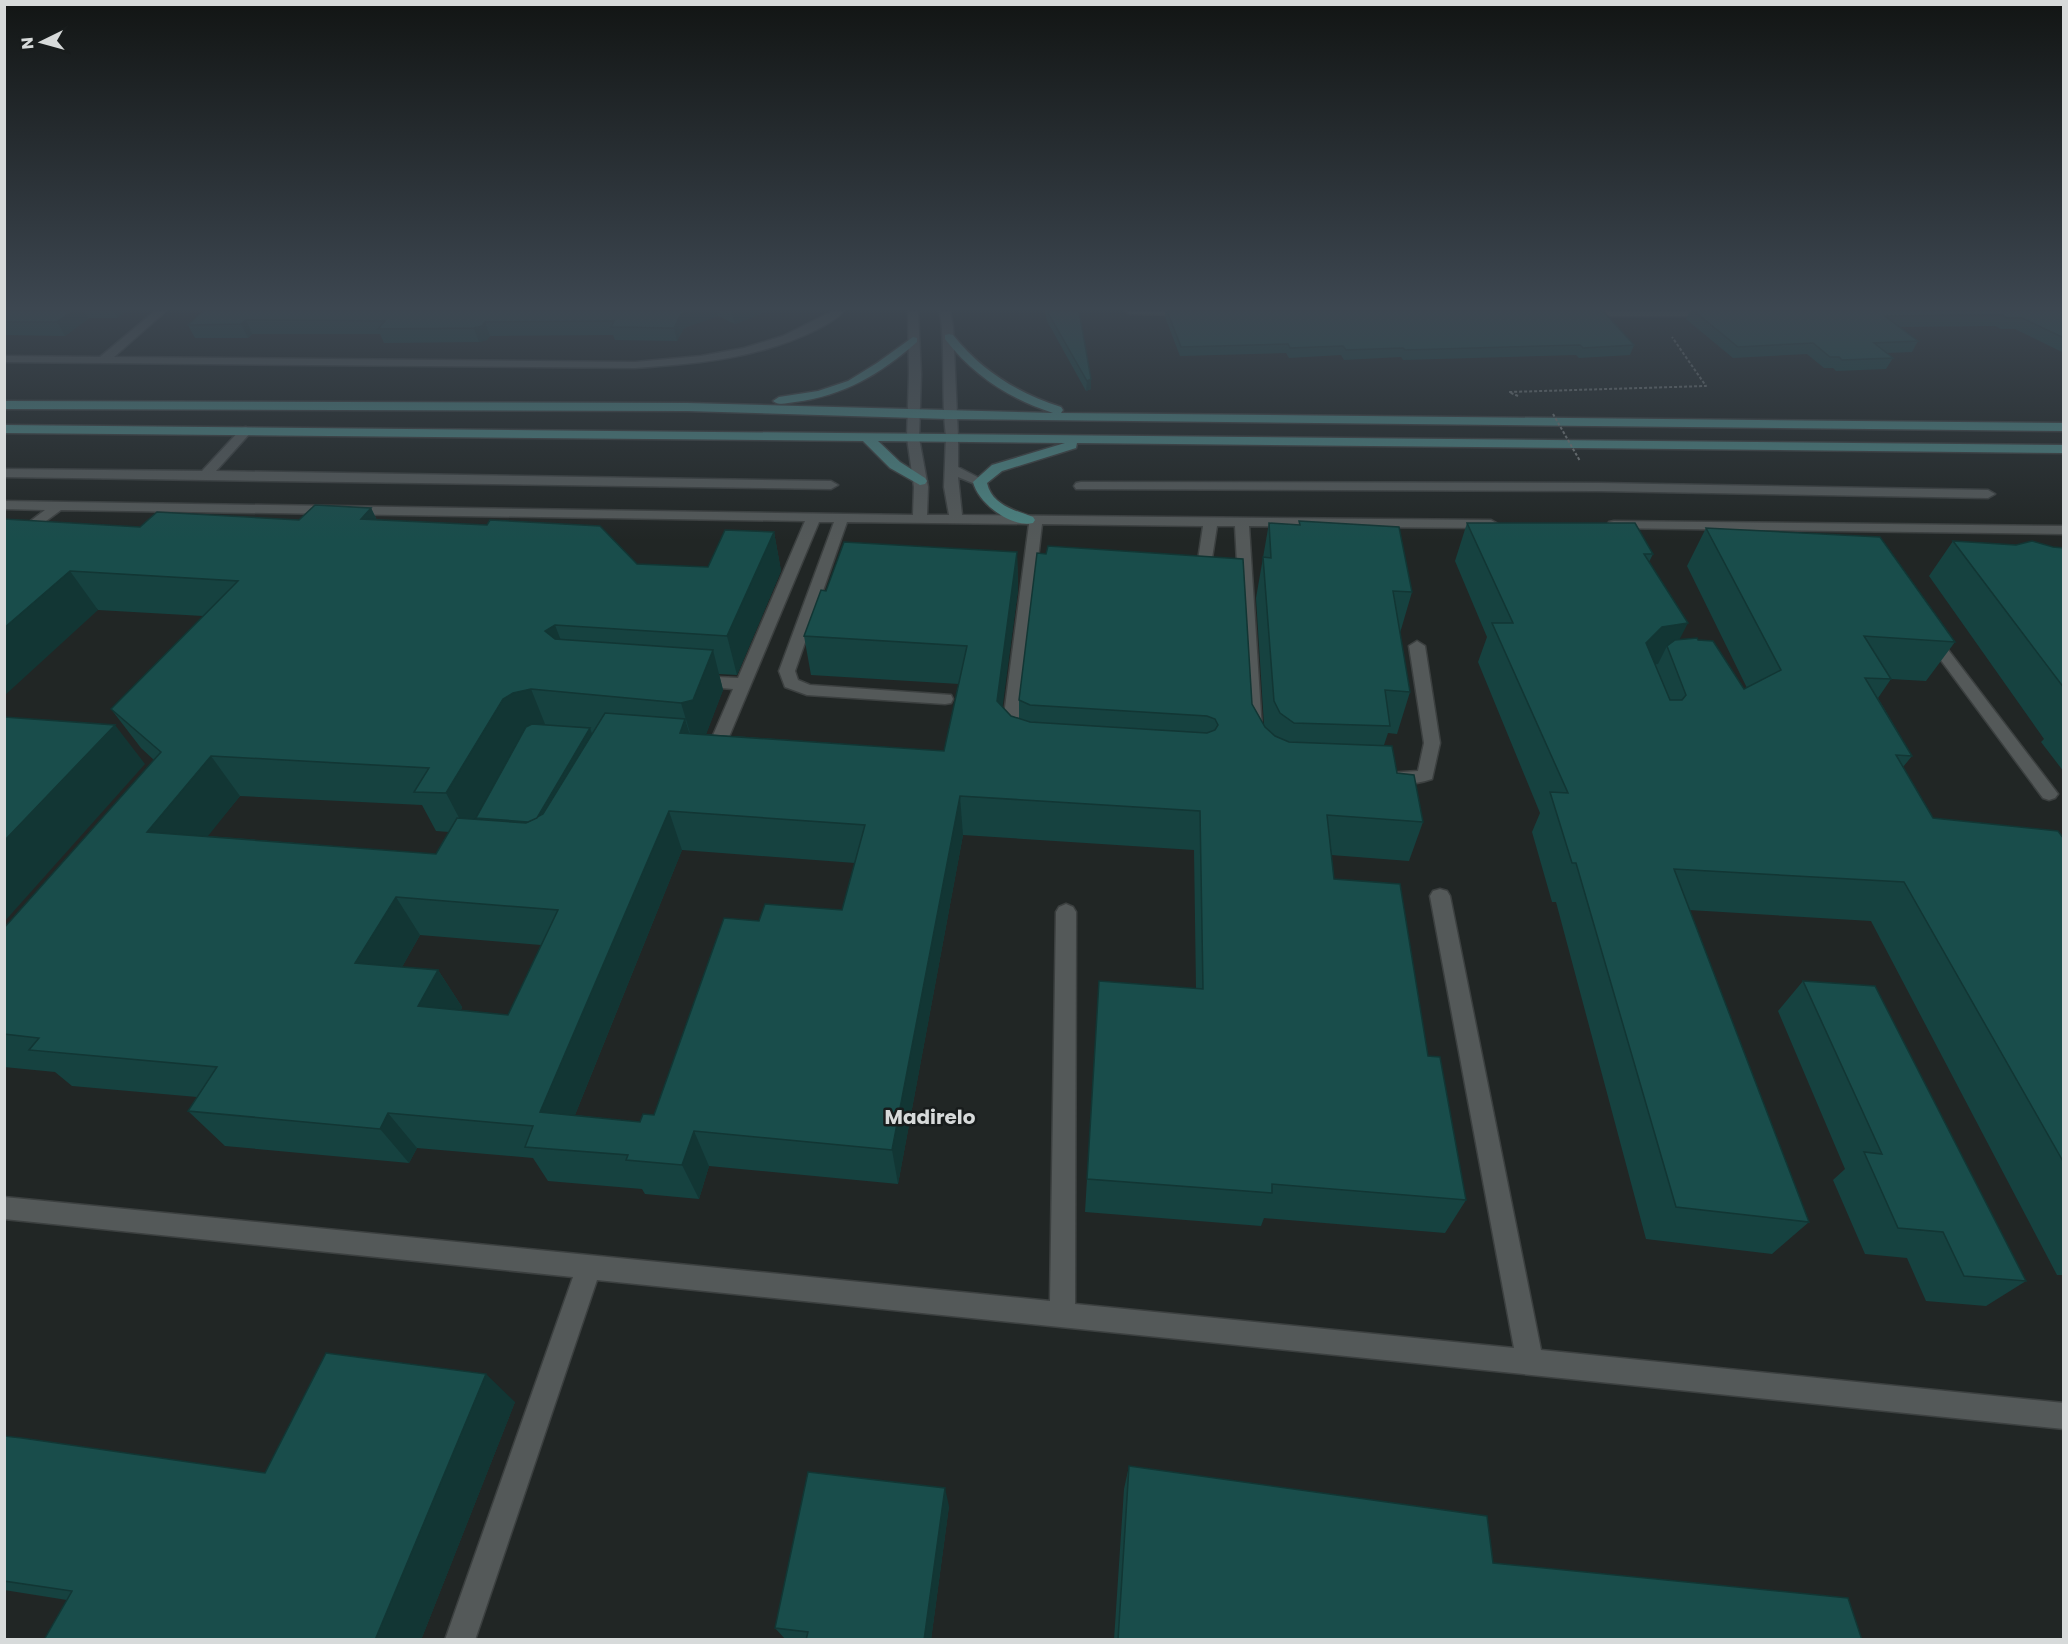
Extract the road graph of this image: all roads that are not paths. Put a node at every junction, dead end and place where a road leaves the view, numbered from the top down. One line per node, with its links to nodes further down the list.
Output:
1 (841, 388): 6 (main road)
2 (914, 388): 7 (street)
3 (948, 388): 8 (street)
4 (1003, 388): 9 (main road)
5 (4, 405): 6 (main road)
6 (687, 407): 7 (main road)
7 (912, 413): 8 (main road); 15 (street)
8 (948, 415): 9 (main road); 14 (street)
9 (1077, 416): 10 (main road)
10 (2064, 427)
11 (4, 429): 12 (main road)
12 (246, 432): 13 (main road); 20 (street)
13 (866, 437): 15 (main road); 21 (main road)
14 (952, 437): 15 (main road); 16 (main road); 18 (street)
15 (913, 438): 21 (street)
16 (1094, 439): 17 (main road); 22 (main road)
17 (2064, 449)
18 (952, 469): 22 (street); 26 (street)
19 (4, 473): 20 (street)
20 (206, 474): 27 (street)
21 (920, 481): 32 (street)
22 (980, 482): 26 (street); 34 (main road)
23 (831, 485): 27 (street)
24 (1081, 486): 25 (street)
25 (1988, 494)
26 (953, 496): 33 (street)
27 (542, 498): 29 (street); 30 (street)
28 (4, 505): 29 (street)
29 (59, 506): 42 (street)
30 (814, 517): 31 (street); 47 (street)
31 (842, 518): 32 (street); 48 (street)
32 (920, 519): 33 (street)
33 (956, 519): 34 (street)
34 (1032, 520): 35 (street); 51 (street)
35 (1211, 521): 36 (street); 43 (street)
36 (1242, 522): 37 (street); 49 (street)
37 (1502, 524)
38 (1849, 528): 39 (street); 40 (street); 41 (street)
39 (1606, 529)
40 (2064, 530)
41 (1863, 547)
42 (4, 548)
43 (1182, 570)
44 (1920, 623): 53 (street)
45 (1417, 646): 52 (street)
46 (686, 680): 47 (street)
47 (743, 684): 50 (street)
48 (945, 699)
49 (1255, 743)
50 (693, 751)
51 (1023, 751)
52 (1379, 777)
53 (2049, 794)
54 (1440, 896): 59 (street)
55 (1066, 912): 58 (street)
56 (4, 1208): 57 (street)
57 (589, 1268): 58 (street); 61 (street)
58 (1062, 1316): 59 (street)
59 (1530, 1362): 60 (street)
60 (2064, 1416)
61 (460, 1640)

